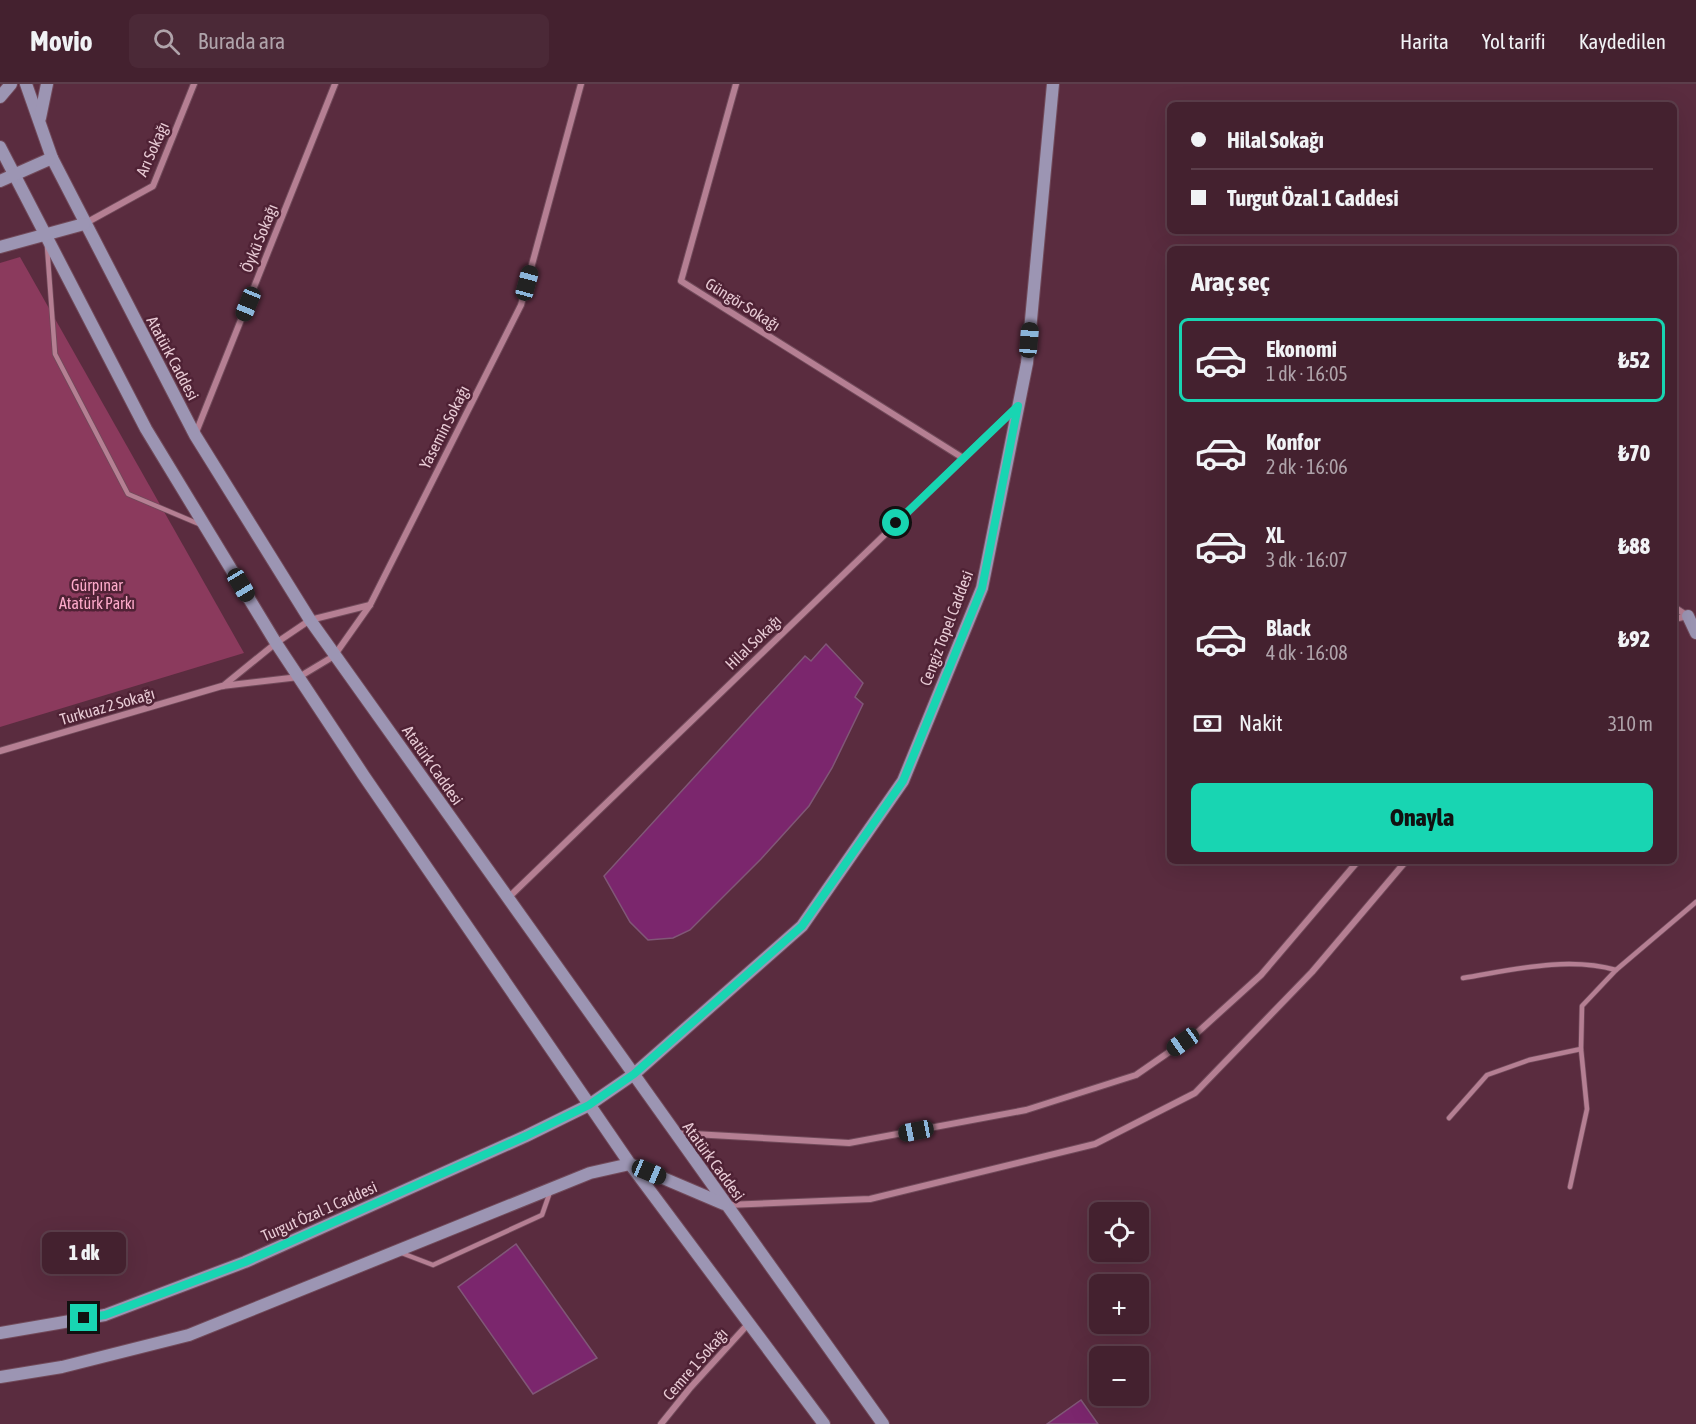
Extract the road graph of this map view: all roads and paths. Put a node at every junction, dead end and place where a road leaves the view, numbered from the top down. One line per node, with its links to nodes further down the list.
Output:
1 (11, 84): 9 (main road)
2 (26, 84): 10 (main road, Atatürk Caddesi)
3 (47, 84): 10 (main road)
4 (194, 84): 15 (street, Arı Sokağı)
5 (335, 84): 19 (street, Öykü Sokağı)
6 (581, 84): 22 (street, Yasemin Sokağı)
7 (736, 84): 20 (street, Güngör Sokağı)
8 (1053, 84): 18 (main road, Cengiz Topel Caddesi)
9 (0, 97)
10 (40, 119): 12 (main road, Atatürk Caddesi)
11 (0, 147): 13 (main road)
12 (52, 158): 13 (main road); 15 (main road, Atatürk Caddesi)
13 (13, 176): 14 (main road); 16 (main road)
14 (0, 180)
15 (84, 224): 16 (main road); 19 (main road, Atatürk Caddesi)
16 (46, 234): 17 (main road); 21 (main road); 21 (lane)
17 (0, 247)
18 (1018, 406): 20 (street, Hilal Sokağı); 40 (main road, Cengiz Topel Caddesi)
19 (195, 435): 26 (main road, Atatürk Caddesi)
20 (963, 458): 35 (street, Hilal Sokağı)
21 (206, 527): 28 (main road)
22 (370, 605): 26 (street); 29 (street, Yasemin Sokağı)
23 (1677, 609): 24 (street)
24 (1688, 616): 25 (street); 27 (main road)
25 (1677, 618)
26 (310, 620): 28 (street); 29 (main road, Atatürk Caddesi)
27 (1696, 633)
28 (276, 643): 30 (main road); 31 (street)
29 (334, 656): 30 (street, Yasemin Sokağı); 35 (main road, Atatürk Caddesi)
30 (299, 677): 31 (street, Yasemin Sokağı); 41 (main road)
31 (222, 686): 32 (street, Turkuaz 2 Sokağı)
32 (0, 751)
33 (1355, 864): 43 (street)
34 (1403, 864): 47 (street)
35 (507, 898): 40 (main road, Atatürk Caddesi)
36 (1696, 902): 37 (lane)
37 (1616, 970): 38 (lane); 39 (lane)
38 (1463, 978)
39 (1581, 1049): 42 (lane); 45 (lane)
40 (634, 1074): 41 (main road, Turgut Özal 1 Caddesi); 43 (main road, Atatürk Caddesi)
41 (589, 1105): 44 (main road); 50 (main road, Turgut Özal 1 Caddesi)
42 (1449, 1118)
43 (673, 1133): 47 (main road, Atatürk Caddesi)
44 (630, 1164): 46 (main road); 47 (main road); 49 (main road)
45 (1570, 1187)
46 (552, 1189): 48 (main road); 48 (lane)
47 (726, 1205): 54 (main road, Atatürk Caddesi)
48 (397, 1251): 51 (main road)
49 (749, 1322): 52 (street, Cemre 1 Sokağı); 53 (main road)
50 (0, 1333)
51 (0, 1377)
52 (662, 1424)
53 (824, 1424)
54 (883, 1424)

